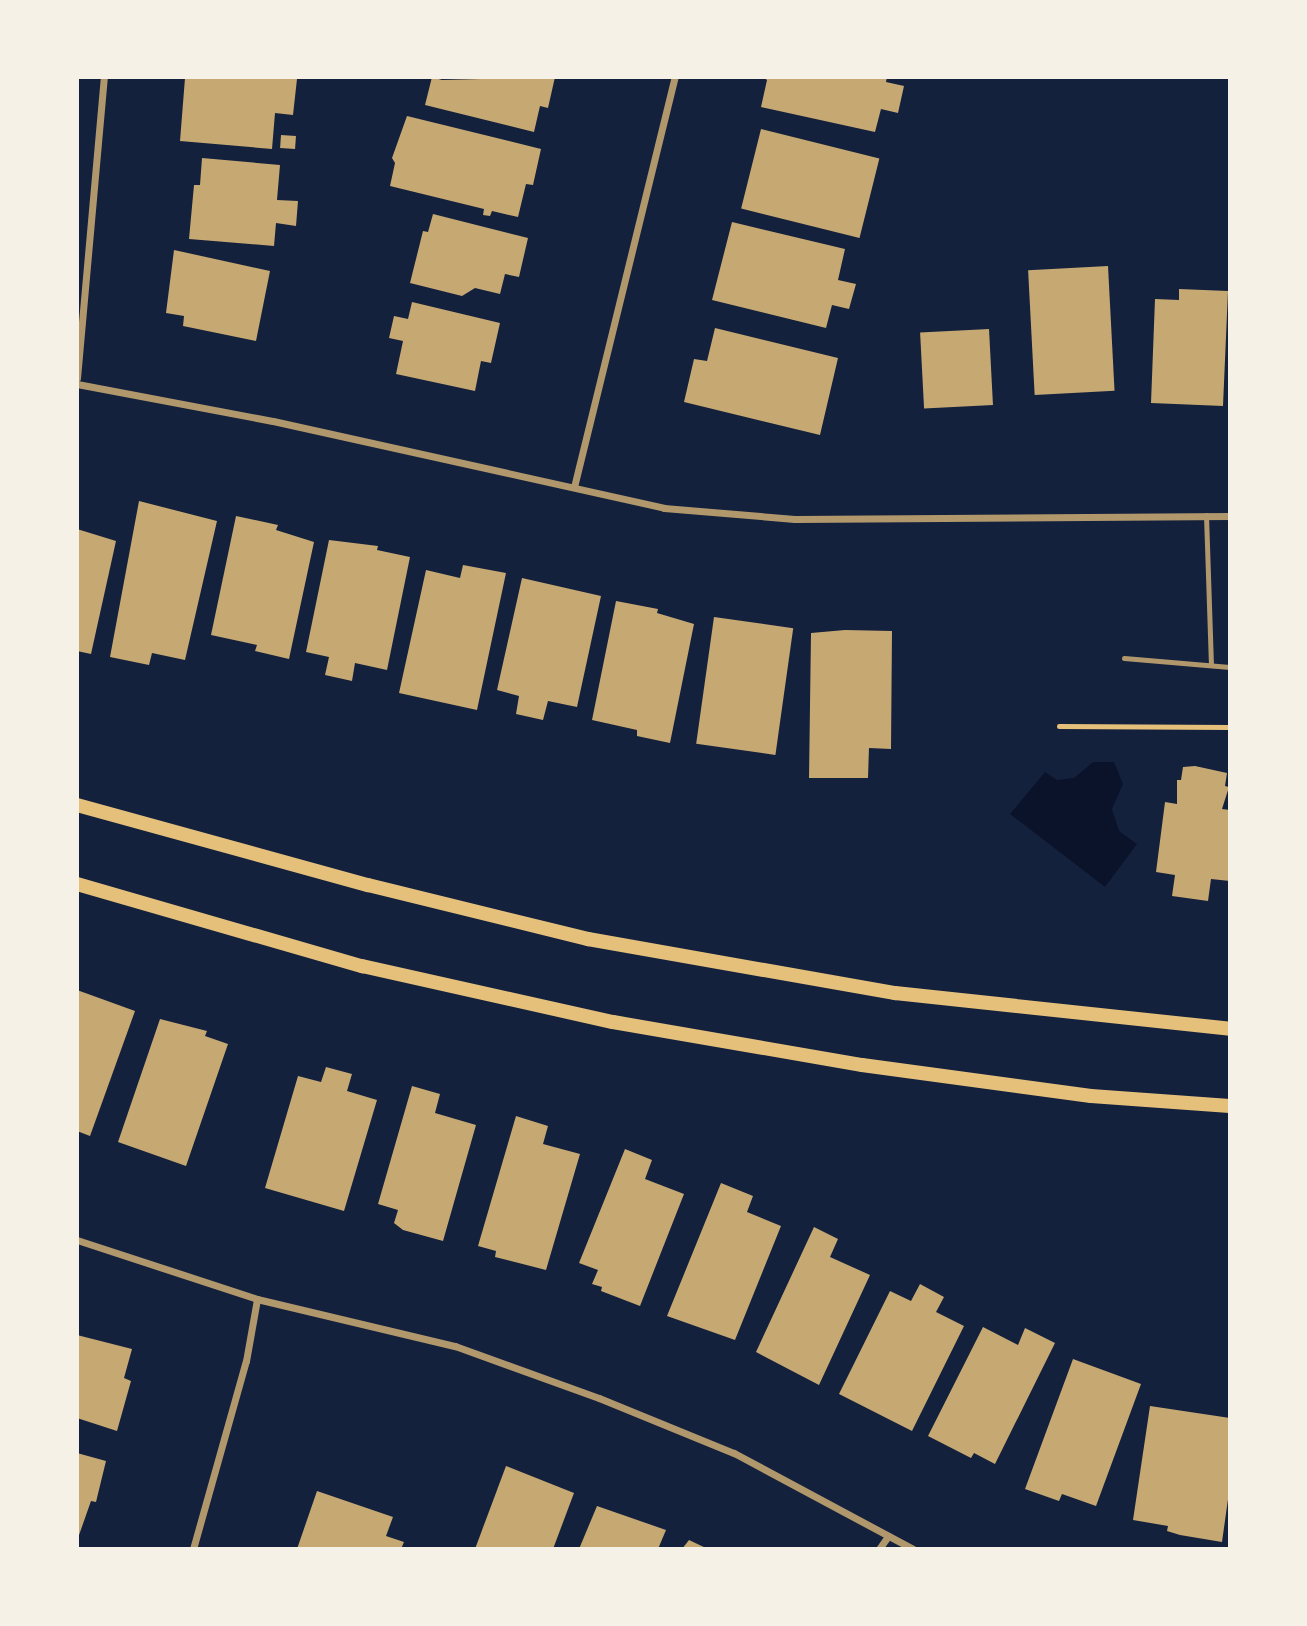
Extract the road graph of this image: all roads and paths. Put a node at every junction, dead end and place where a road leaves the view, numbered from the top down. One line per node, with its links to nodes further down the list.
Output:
1 (104, 77): 3 (street)
2 (676, 77): 5 (street)
3 (77, 379)
4 (77, 384): 5 (street)
5 (574, 487): 6 (street)
6 (1206, 515): 7 (street); 9 (lane)
7 (1230, 516)
8 (1124, 658): 9 (lane)
9 (1211, 663): 10 (lane)
10 (1230, 667)
11 (1059, 726): 12 (path)
12 (1230, 727)
13 (77, 805): 15 (main road)
14 (77, 884): 16 (main road)
15 (1230, 1029)
16 (1230, 1106)
17 (77, 1240): 18 (street)
18 (257, 1299): 19 (street); 20 (street)
19 (888, 1536): 21 (street); 22 (street)
20 (193, 1549)
21 (879, 1549)
22 (914, 1549)

